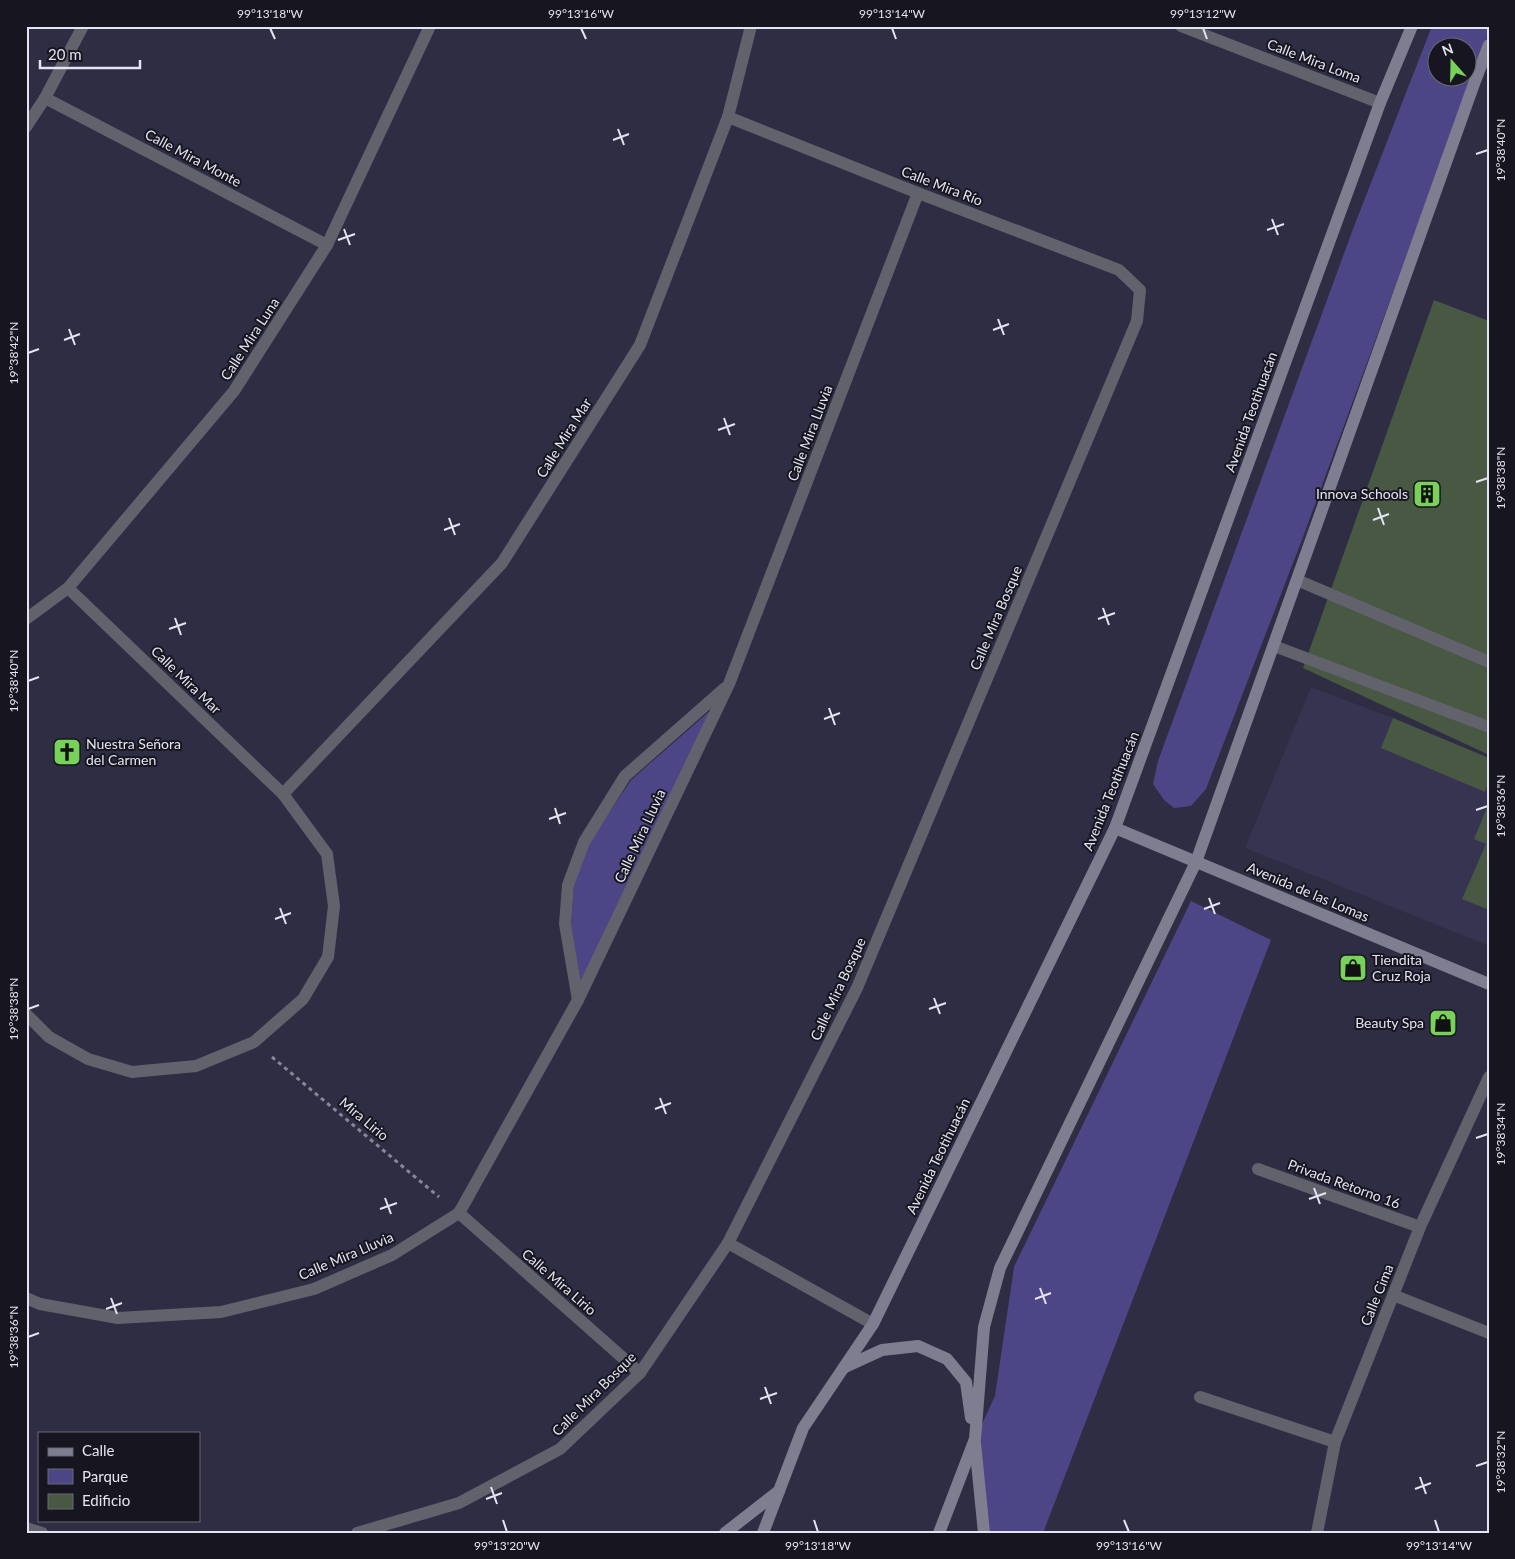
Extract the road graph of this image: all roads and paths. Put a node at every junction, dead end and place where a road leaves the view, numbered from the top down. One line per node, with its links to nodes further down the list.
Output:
1 (83, 26): 7 (street)
2 (430, 26): 12 (street, Calle Mira Luna)
3 (751, 26): 9 (street, Calle Mira Mar)
4 (1181, 26): 8 (street, Calle Mira Loma)
5 (1412, 26): 8 (main road, Avenida Teotihuacán)
6 (1489, 45): 14 (main road)
7 (45, 98): 10 (street); 12 (street, Calle Mira Monte)
8 (1380, 103): 22 (main road, Avenida Teotihuacán)
9 (728, 117): 11 (street, Calle Mira Río); 21 (street, Calle Mira Mar)
10 (26, 127)
11 (918, 193): 13 (street, Calle Mira Río); 19 (street, Calle Mira Lluvia)
12 (327, 245): 15 (street, Calle Mira Luna)
13 (1140, 290): 32 (street, Calle Mira Bosque)
14 (1297, 580): 17 (main road); 18 (street)
15 (68, 588): 16 (street, Calle Mira Luna); 21 (street, Calle Mira Mar)
16 (26, 619)
17 (1274, 646): 20 (street); 23 (main road)
18 (1489, 662)
19 (729, 684): 25 (street, Calle Mira Lluvia); 25 (street, Calle Mira Lluvia)
20 (1489, 727)
21 (283, 794): 27 (street, Calle Mira Mar)
22 (1115, 828): 23 (main road, Avenida de las Lomas); 35 (main road, Avenida Teotihuacán)
23 (1196, 862): 24 (main road, Avenida de las Lomas); 40 (main road)
24 (1489, 984)
25 (578, 1000): 30 (street, Calle Mira Lluvia)
26 (26, 1014): 27 (street, Calle Mira Mar)
27 (254, 1042): 30 (path, Mira Lirio)
28 (1489, 1077): 31 (street, Calle Cima)
29 (1258, 1169): 31 (street, Privada Retorno 16)
30 (459, 1213): 34 (street, Calle Mira Lluvia); 38 (street, Calle Mira Lirio)
31 (1420, 1227): 33 (street, Calle Cima)
32 (728, 1243): 35 (street); 38 (street, Calle Mira Bosque)
33 (1393, 1295): 36 (street); 41 (street, Calle Cima)
34 (26, 1298)
35 (873, 1324): 37 (main road, Avenida Teotihuacán)
36 (1489, 1333)
37 (845, 1367): 40 (main road); 42 (main road, Avenida Teotihuacán)
38 (640, 1373): 45 (street, Calle Mira Bosque)
39 (1200, 1397): 41 (street)
40 (975, 1439): 48 (main road); 49 (main road)
41 (1335, 1442): 50 (street, Calle Cima)
42 (779, 1491): 46 (main road); 47 (main road, Avenida Teotihuacán)
43 (26, 1528): 44 (street)
44 (42, 1533)
45 (357, 1533)
46 (725, 1533)
47 (763, 1533)
48 (940, 1533)
49 (984, 1533)
50 (1317, 1533)

